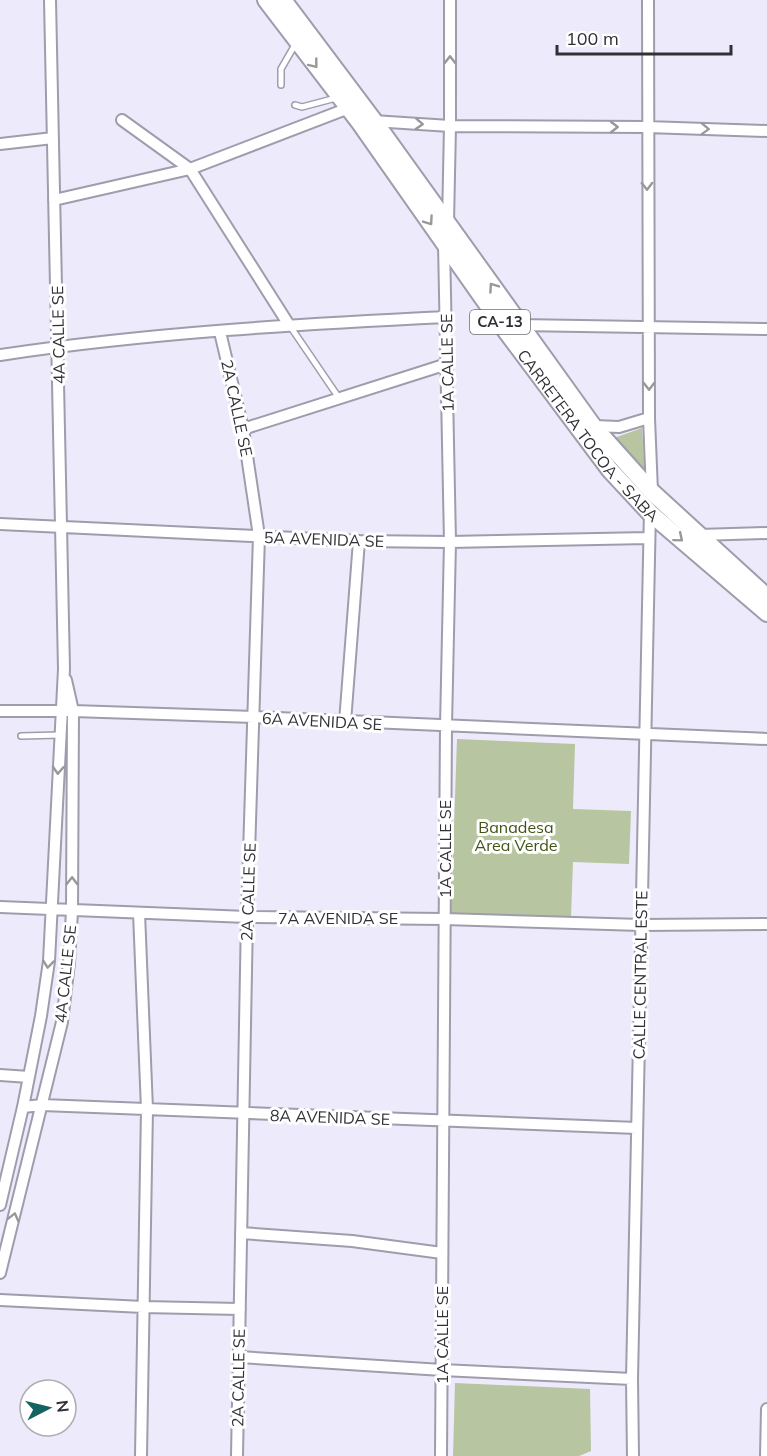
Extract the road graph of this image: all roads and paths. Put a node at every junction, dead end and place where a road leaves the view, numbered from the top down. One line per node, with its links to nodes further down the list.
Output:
1 (50, 0): 15 (street, 4A CALLE SE)
2 (266, 0): 6 (main road, CARRETERA TOCOA - SABA / CA-13)
3 (283, 0): 8 (main road, CARRETERA TOCOA - SABA / CA-13)
4 (450, 0): 12 (street, one-way to 4)
5 (648, 0): 13 (street, CALLE CENTRAL ESTE)
6 (297, 42): 7 (lane); 8 (main road, CARRETERA TOCOA - SABA / CA-13, one-way to 8)
7 (282, 85)
8 (349, 103): 9 (lane); 11 (main road, CARRETERA TOCOA - SABA / CA-13); 17 (street)
9 (295, 105)
10 (122, 120): 17 (street)
11 (367, 122): 12 (street, one-way to 12); 19 (main road, CARRETERA TOCOA - SABA / CA-13); 20 (main road, CARRETERA TOCOA - SABA / CA-13, one-way to 20)
12 (450, 126): 13 (street, one-way to 13); 19 (street)
13 (647, 127): 14 (street, one-way to 14); 24 (street, CALLE CENTRAL ESTE, one-way to 24)
14 (767, 131)
15 (53, 138): 16 (street); 18 (street, 4A CALLE SE)
16 (0, 144)
17 (190, 169): 18 (street); 22 (street)
18 (54, 200): 27 (street, 4A CALLE SE)
19 (448, 223): 23 (main road, CARRETERA TOCOA - SABA / CA-13, one-way to 19)
20 (444, 242): 21 (street, 1A CALLE SE); 35 (main road, CARRETERA TOCOA - SABA / CA-13)
21 (447, 317): 22 (street); 29 (street, 1A CALLE SE)
22 (290, 325): 26 (street); 30 (lane)
23 (519, 325): 24 (street); 32 (main road, CARRETERA TOCOA - SABA / CA-13)
24 (649, 327): 25 (street); 31 (street, CALLE CENTRAL ESTE, one-way to 31)
25 (767, 329)
26 (220, 332): 27 (street); 33 (street, 2A CALLE SE)
27 (58, 346): 28 (street); 37 (street, 4A CALLE SE)
28 (0, 355)
29 (447, 364): 30 (street); 43 (street, 1A CALLE SE)
30 (340, 398): 33 (street)
31 (649, 418): 32 (street); 34 (street, CALLE CENTRAL ESTE)
32 (593, 426): 34 (main road, CARRETERA TOCOA - SABA / CA-13)
33 (243, 429): 40 (street, 2A CALLE SE)
34 (653, 493): 35 (street, CALLE CENTRAL ESTE); 39 (main road, CARRETERA TOCOA - SABA / CA-13)
35 (650, 513): 41 (street, CALLE CENTRAL ESTE); 45 (main road, CARRETERA TOCOA - SABA / CA-13, one-way to 45)
36 (0, 524): 37 (street, 5A AVENIDA SE)
37 (61, 528): 40 (street, 5A AVENIDA SE); 46 (street, 4A CALLE SE)
38 (767, 533): 39 (street)
39 (698, 535): 44 (main road, CARRETERA TOCOA - SABA / CA-13)
40 (258, 536): 42 (street, 5A AVENIDA SE); 50 (street, 2A CALLE SE)
41 (648, 538): 43 (street, 5A AVENIDA SE); 53 (street, CALLE CENTRAL ESTE)
42 (359, 541): 43 (street, 5A AVENIDA SE); 51 (street)
43 (450, 542): 52 (street, 1A CALLE SE)
44 (767, 597)
45 (767, 613)
46 (64, 669): 47 (street, 4A CALLE SE); 49 (street, 4A CALLE SE)
47 (61, 710): 48 (street, 6A AVENIDA SE); 49 (street, 6A AVENIDA SE); 54 (street, 4A CALLE SE)
48 (0, 711)
49 (73, 711): 50 (street, 6A AVENIDA SE); 59 (street, 4A CALLE SE, one-way to 49)
50 (254, 717): 51 (street, 6A AVENIDA SE); 61 (street, 2A CALLE SE)
51 (345, 722): 52 (street, 6A AVENIDA SE)
52 (446, 726): 53 (street, 6A AVENIDA SE); 62 (street, 1A CALLE SE)
53 (645, 734): 56 (street, 6A AVENIDA SE); 64 (street, CALLE CENTRAL ESTE)
54 (60, 735): 55 (lane); 58 (street, 4A CALLE SE, one-way to 58)
55 (21, 736)
56 (767, 739)
57 (0, 907): 58 (street, 7A AVENIDA SE)
58 (52, 910): 59 (street, 7A AVENIDA SE); 66 (street, 4A CALLE SE, one-way to 66)
59 (72, 910): 60 (street, 7A AVENIDA SE); 67 (street, 4A CALLE SE)
60 (139, 913): 61 (street, 7A AVENIDA SE); 69 (street)
61 (247, 917): 62 (street, 7A AVENIDA SE); 70 (street, 2A CALLE SE)
62 (444, 919): 64 (street, 7A AVENIDA SE); 71 (street, 1A CALLE SE)
63 (767, 924): 64 (street, 7A AVENIDA SE)
64 (641, 925): 72 (street, CALLE CENTRAL ESTE)
65 (0, 1075): 66 (street)
66 (29, 1077): 68 (street, 4A CALLE SE)
67 (42, 1106): 68 (street, 8A AVENIDA SE); 69 (street, 8A AVENIDA SE); 76 (street, 4A CALLE SE, one-way to 67)
68 (23, 1107): 73 (street, 4A CALLE SE)
69 (147, 1109): 70 (street, 8A AVENIDA SE); 78 (street)
70 (243, 1113): 71 (street, 8A AVENIDA SE); 74 (street, 2A CALLE SE)
71 (442, 1121): 72 (street, 8A AVENIDA SE); 75 (street, 1A CALLE SE)
72 (637, 1128): 82 (street, CALLE CENTRAL ESTE)
73 (0, 1205)
74 (241, 1233): 75 (street); 79 (street, 2A CALLE SE)
75 (442, 1253): 81 (street, 1A CALLE SE)
76 (0, 1274)
77 (0, 1300): 78 (street)
78 (143, 1307): 79 (street); 84 (street)
79 (240, 1309): 80 (street, 2A CALLE SE)
80 (239, 1357): 81 (street); 85 (street, 2A CALLE SE)
81 (442, 1370): 82 (street); 86 (street, 1A CALLE SE)
82 (632, 1379): 87 (street, CALLE CENTRAL ESTE)
83 (767, 1409): 88 (street)
84 (141, 1456)
85 (237, 1456)
86 (441, 1456)
87 (633, 1456)
88 (766, 1456)

